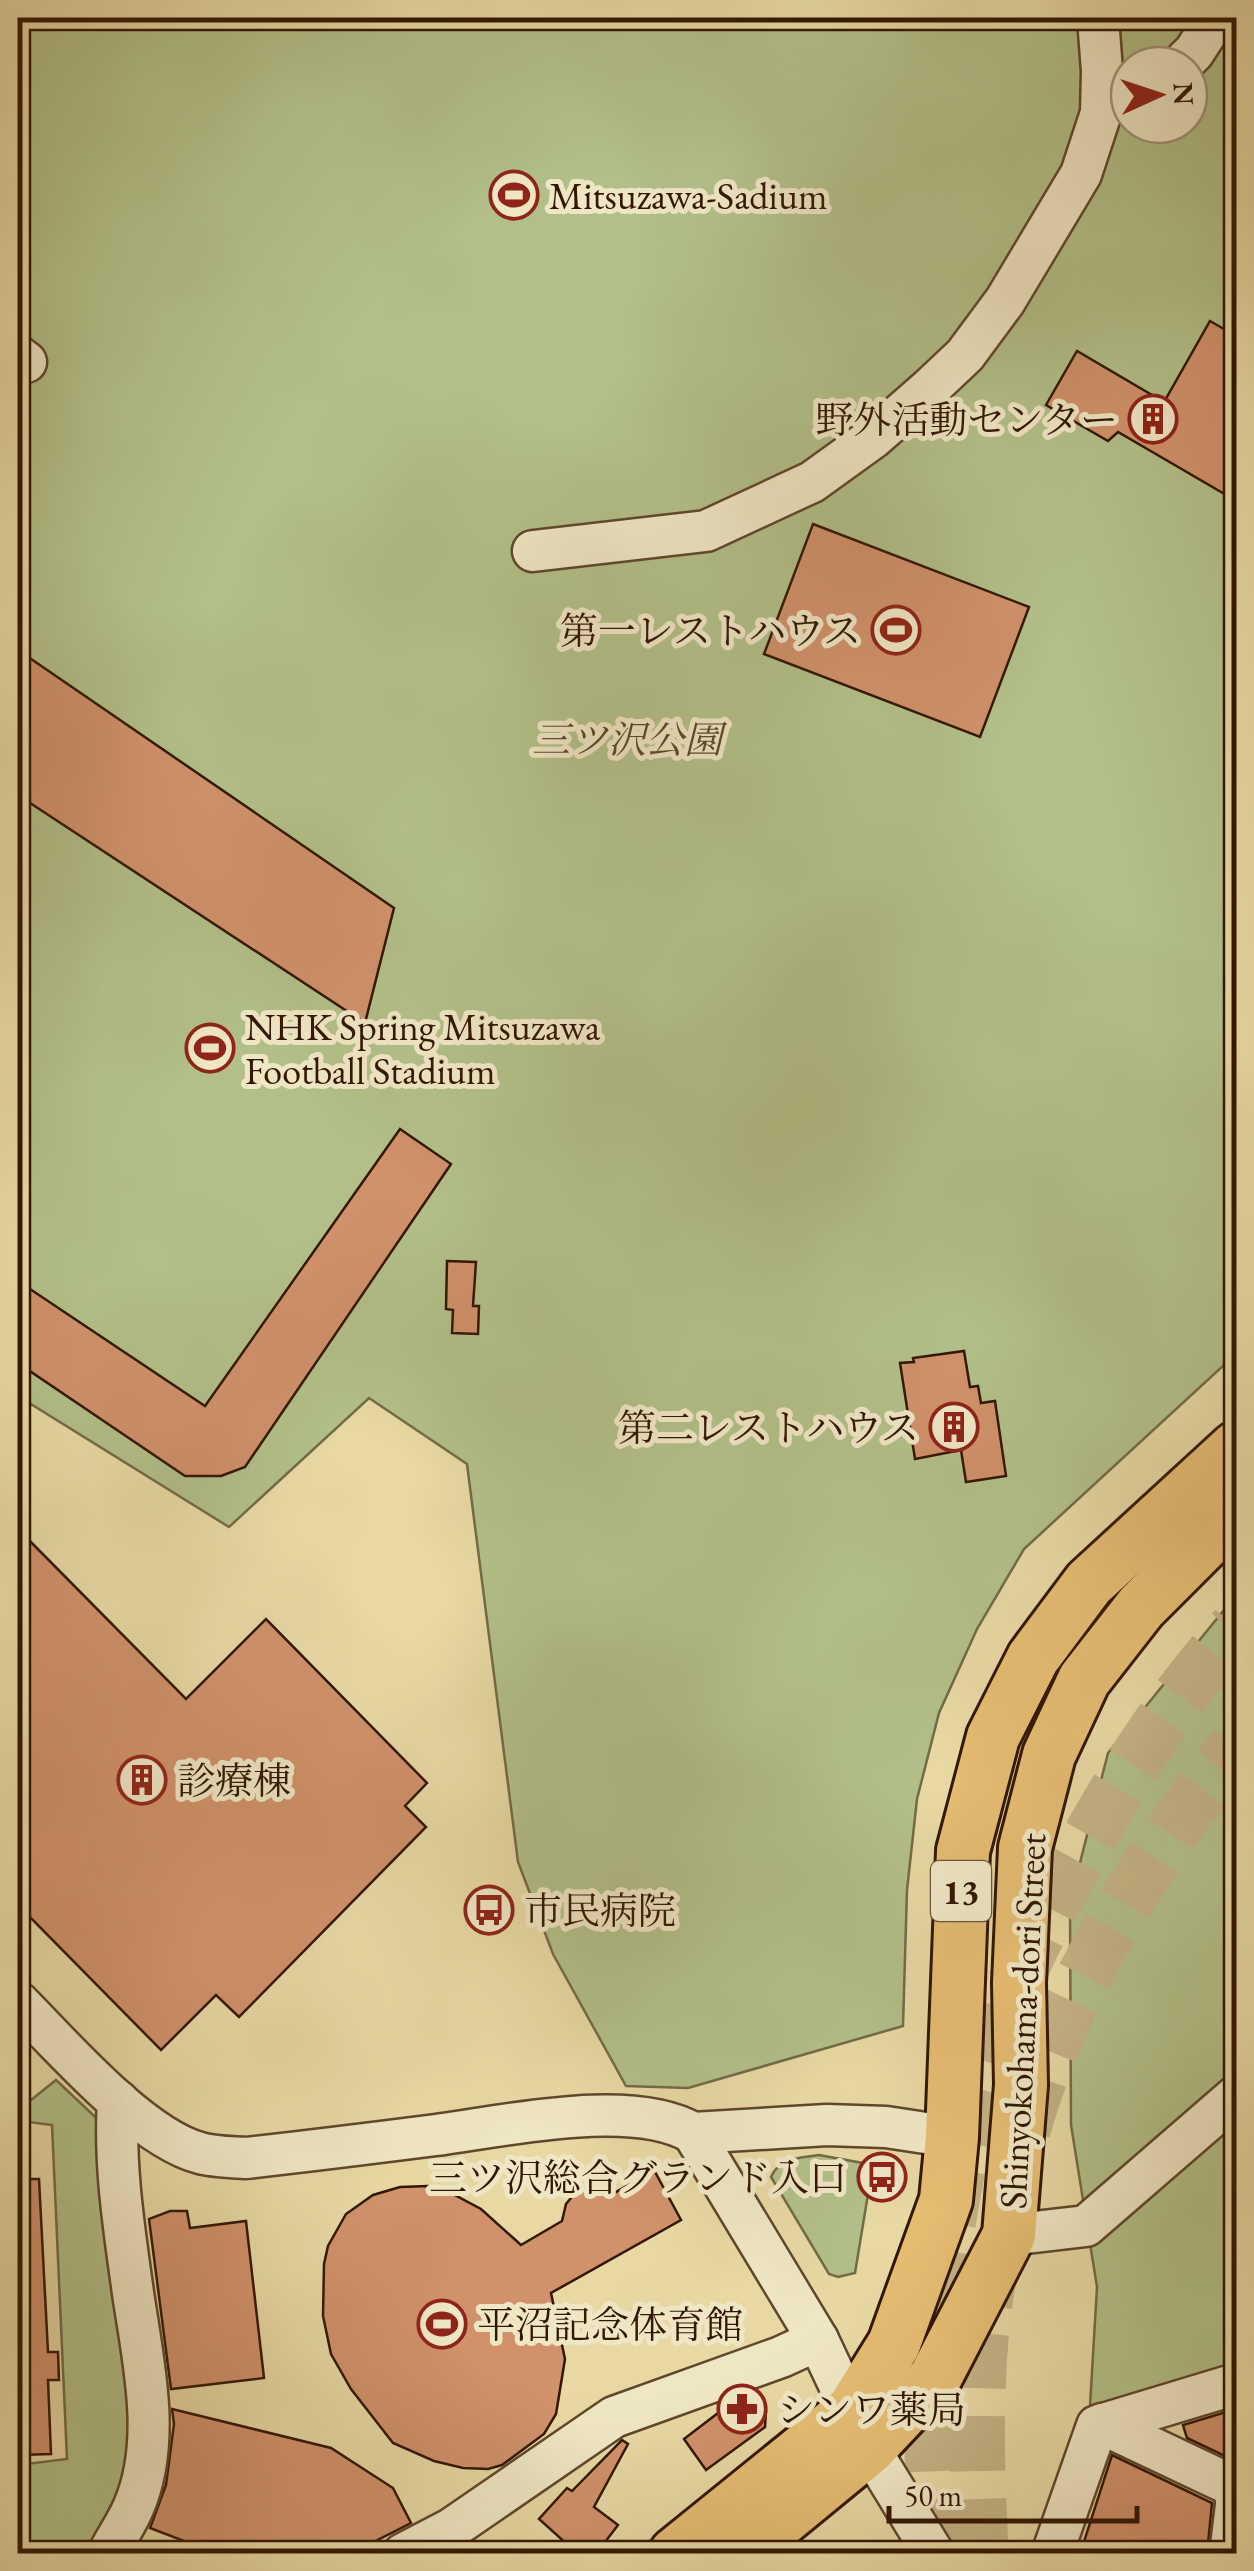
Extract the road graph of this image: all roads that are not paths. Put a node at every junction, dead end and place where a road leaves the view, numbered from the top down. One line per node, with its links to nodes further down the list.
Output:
1 (1098, 18): 5 (street)
2 (1216, 18): 3 (street)
3 (1196, 45)
4 (1109, 137): 5 (street)
5 (1087, 160): 6 (street)
6 (533, 551)
7 (1236, 1448): 13 (main road, Shinyokohama-dori Street / 13)
8 (1236, 1512): 14 (main road, Shinyokohama-dori Street / 13)
9 (18, 2002): 11 (street)
10 (1236, 2096): 14 (street)
11 (118, 2101): 12 (street); 20 (street)
12 (693, 2133): 13 (street); 15 (street)
13 (952, 2137): 18 (main road, Shinyokohama-dori Street / 13)
14 (1009, 2236): 18 (main road, Shinyokohama-dori Street / 13)
15 (818, 2340): 18 (street); 21 (street)
16 (1236, 2384): 17 (street)
17 (1102, 2424): 19 (street); 25 (street)
18 (861, 2429): 22 (main road, Shinyokohama-dori Street / 13); 23 (main road, Shinyokohama-dori Street / 13); 24 (street)
19 (1236, 2502): 26 (street)
20 (108, 2554)
21 (403, 2554)
22 (676, 2554)
23 (740, 2554)
24 (934, 2554)
25 (1052, 2554)
26 (1230, 2554)

